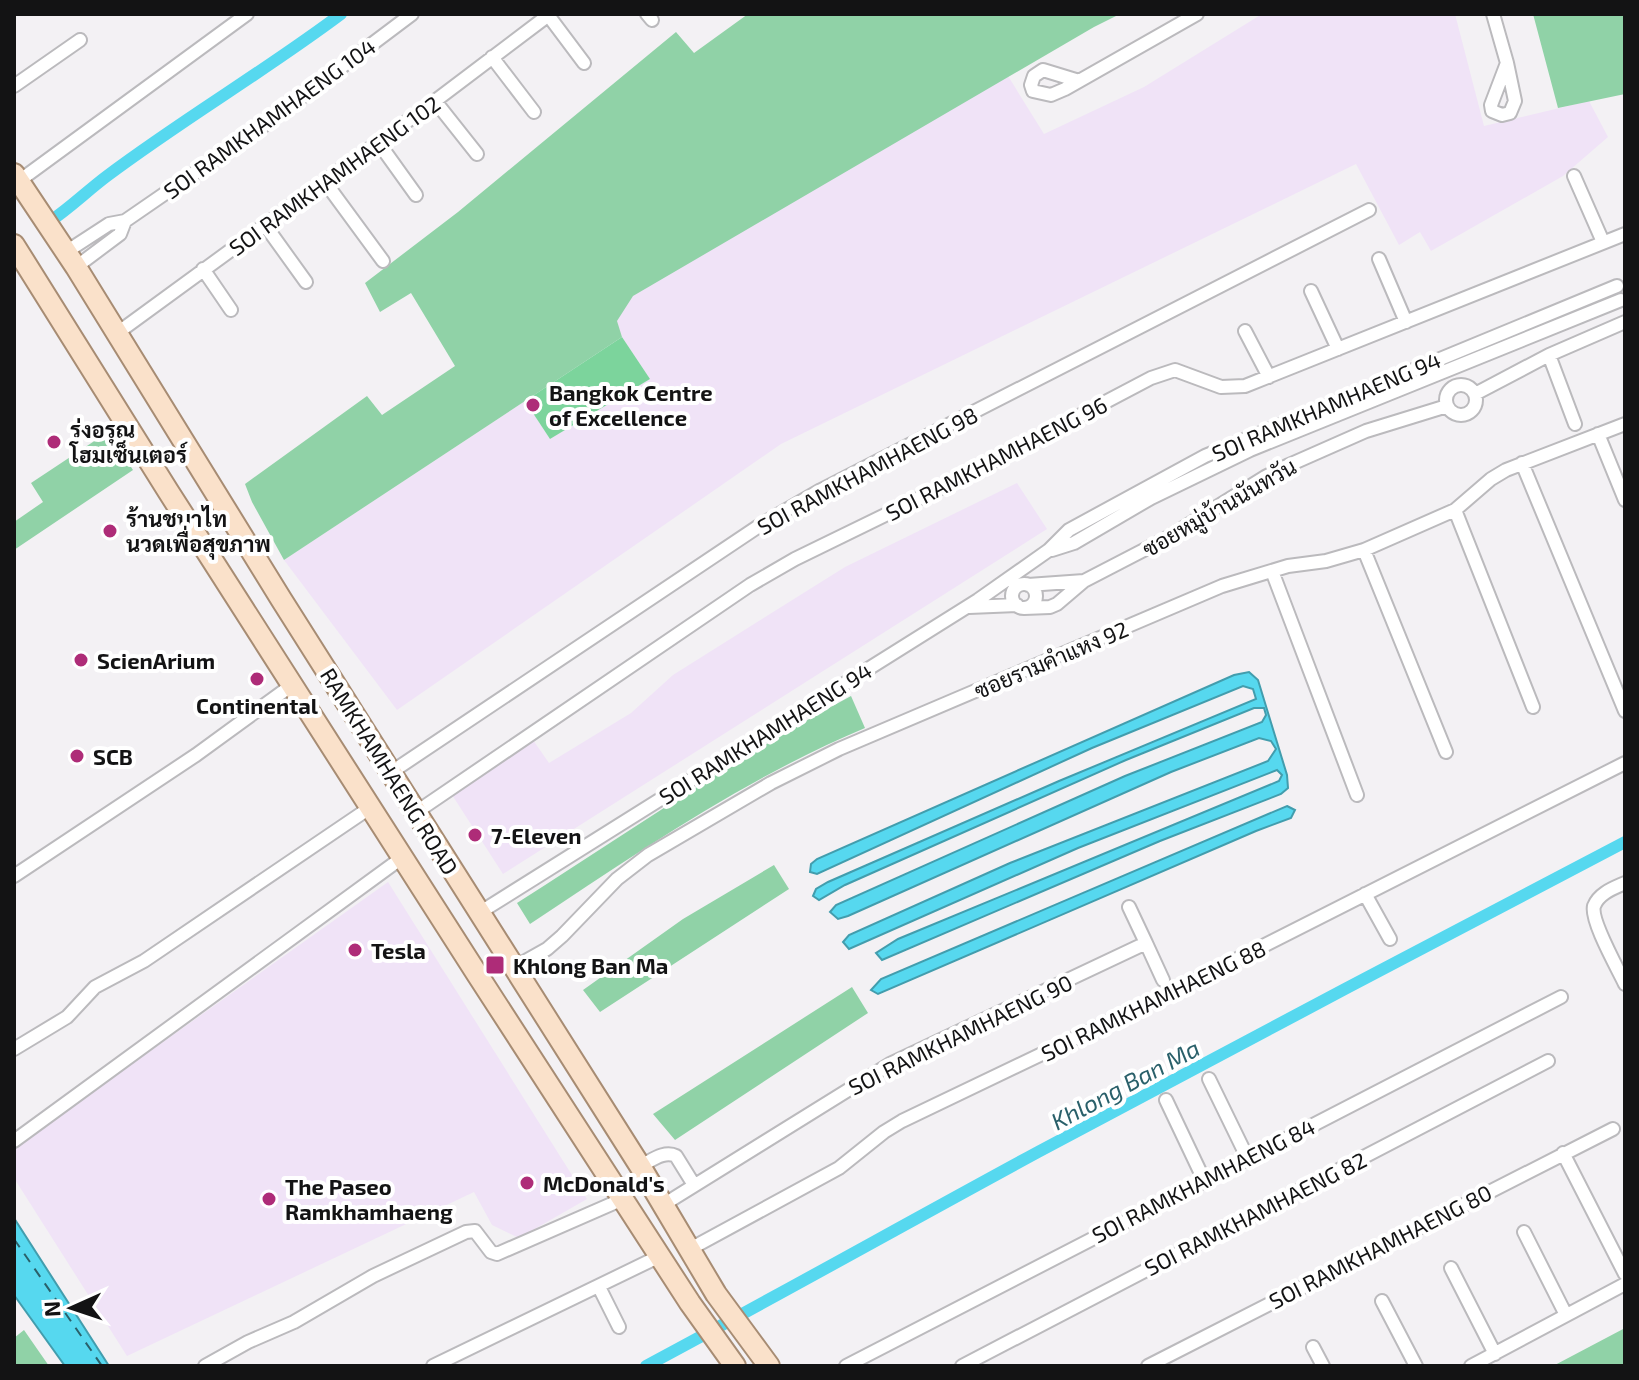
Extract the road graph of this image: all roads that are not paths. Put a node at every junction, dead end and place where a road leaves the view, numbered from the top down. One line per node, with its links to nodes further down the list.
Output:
1 (247, 14): 17 (street)
2 (412, 14): 26 (street, SOI RAMKHAMHAENG 104)
3 (1197, 14): 10 (street)
4 (1493, 14): 9 (street)
5 (549, 15): 7 (street, SOI RAMKHAMHAENG 102); 8 (street)
6 (80, 40): 11 (street)
7 (492, 57): 12 (street, SOI RAMKHAMHAENG 102); 13 (street)
8 (584, 63)
9 (1507, 63)
10 (1079, 81)
11 (14, 86)
12 (435, 101): 14 (street, SOI RAMKHAMHAENG 102); 15 (street)
13 (534, 112)
14 (378, 142): 18 (street, SOI RAMKHAMHAENG 102); 19 (street)
15 (477, 154)
16 (1574, 176): 23 (street)
17 (16, 177): 26 (main road, RAMKHAMHAENG ROAD)
18 (325, 182): 21 (street, SOI RAMKHAMHAENG 102); 27 (street)
19 (416, 195)
20 (1369, 210): 62 (street, SOI RAMKHAMHAENG 98)
21 (265, 225): 28 (street, SOI RAMKHAMHAENG 102); 29 (street)
22 (1625, 234): 23 (street, SOI RAMKHAMHAENG 96)
23 (1603, 242): 34 (street, SOI RAMKHAMHAENG 96)
24 (14, 245): 57 (main road, RAMKHAMHAENG ROAD)
25 (1379, 259): 34 (street)
26 (71, 260): 37 (main road, RAMKHAMHAENG ROAD)
27 (383, 261)
28 (203, 269): 33 (street); 37 (street, SOI RAMKHAMHAENG 102)
29 (306, 282)
30 (1621, 284): 32 (street, SOI RAMKHAMHAENG 94); 49 (street, SOI RAMKHAMHAENG 94)
31 (1311, 291): 38 (street)
32 (1623, 300): 49 (street, SOI RAMKHAMHAENG 94)
33 (231, 310)
34 (1406, 322): 38 (street, SOI RAMKHAMHAENG 96)
35 (1625, 322): 39 (street, ซอยหมู่บ้านนันทวัน)
36 (1245, 331): 40 (street)
37 (116, 334): 62 (main road, RAMKHAMHAENG ROAD)
38 (1338, 349): 40 (street, SOI RAMKHAMHAENG 96)
39 (1549, 355): 41 (street, ซอยหมู่บ้านนันทวัน); 43 (street)
40 (1269, 377): 65 (street, SOI RAMKHAMHAENG 96)
41 (1475, 394): 42 (street, ซอยหมู่บ้านนันทวัน); 42 (street, ซอยหมู่บ้านนันทวัน)
42 (1447, 406): 52 (street, ซอยหมู่บ้านนันทวัน)
43 (1575, 424)
44 (1625, 424): 45 (street, ซอยรามคําแหง 92)
45 (1598, 434): 46 (street, ซอยรามคําแหง 92); 47 (street)
46 (1522, 463): 48 (street, ซอยรามคําแหง 92); 59 (street)
47 (1625, 500)
48 (1455, 510): 50 (street, ซอยรามคําแหง 92); 58 (street)
49 (1049, 550): 54 (street, SOI RAMKHAMHAENG 94)
50 (1364, 550): 51 (street, ซอยรามคําแหง 92); 60 (street)
51 (1272, 571): 63 (street); 75 (street, ซอยรามคําแหง 92)
52 (1084, 581): 53 (street, ซอยหมู่บ้านนันทวัน); 55 (street, ซอยหมู่บ้านนันทวัน)
53 (1022, 586): 54 (street, ซอยหมู่บ้านนันทวัน); 55 (street); 55 (street)
54 (986, 595): 56 (street, SOI RAMKHAMHAENG 94)
55 (1021, 606): 56 (street, ซอยหมู่บ้านนันทวัน)
56 (966, 608): 72 (street, SOI RAMKHAMHAENG 94)
57 (292, 685): 64 (main road, RAMKHAMHAENG ROAD); 68 (street)
58 (1533, 707)
59 (1625, 711)
60 (1446, 752)
61 (1625, 763): 70 (street, SOI RAMKHAMHAENG 88)
62 (390, 773): 65 (main road, RAMKHAMHAENG ROAD)
63 (1357, 795)
64 (371, 807): 67 (main road, RAMKHAMHAENG ROAD); 79 (street)
65 (415, 813): 66 (main road, RAMKHAMHAENG ROAD)
66 (433, 840): 67 (main road); 72 (main road, RAMKHAMHAENG ROAD)
67 (403, 857): 84 (street); 90 (main road, RAMKHAMHAENG ROAD)
68 (14, 876)
69 (1625, 883): 77 (street)
70 (1365, 894): 73 (street); 93 (street, SOI RAMKHAMHAENG 88)
71 (1129, 907): 74 (street)
72 (479, 913): 75 (main road, RAMKHAMHAENG ROAD)
73 (1390, 939)
74 (1146, 943): 76 (street); 89 (street, SOI RAMKHAMHAENG 90)
75 (515, 967): 87 (main road, RAMKHAMHAENG ROAD)
76 (1163, 980)
77 (1625, 984)
78 (1561, 997): 86 (street, SOI RAMKHAMHAENG 84)
79 (14, 1049)
80 (1548, 1061): 110 (street, SOI RAMKHAMHAENG 82)
81 (1209, 1079): 86 (street)
82 (1166, 1100): 88 (street)
83 (1613, 1129): 85 (street, SOI RAMKHAMHAENG 80)
84 (14, 1141)
85 (1563, 1153): 96 (street); 105 (street, SOI RAMKHAMHAENG 80)
86 (1247, 1157): 88 (street, SOI RAMKHAMHAENG 84)
87 (640, 1166): 89 (street); 91 (main road, RAMKHAMHAENG ROAD)
88 (1204, 1180): 109 (street, SOI RAMKHAMHAENG 84)
89 (694, 1185): 91 (street, SOI RAMKHAMHAENG 90)
90 (623, 1199): 94 (main road, RAMKHAMHAENG ROAD); 106 (street)
91 (663, 1205): 93 (main road, RAMKHAMHAENG ROAD)
92 (1524, 1232): 100 (street)
93 (690, 1249): 108 (main road, RAMKHAMHAENG ROAD)
94 (660, 1256): 98 (street); 104 (main road, RAMKHAMHAENG ROAD)
95 (1451, 1268): 103 (street)
96 (1625, 1274)
97 (1625, 1284): 100 (street)
98 (599, 1287): 101 (street); 107 (street)
99 (1382, 1301): 112 (street)
100 (1566, 1315): 103 (street)
101 (619, 1327)
102 (1313, 1347): 111 (street)
103 (1495, 1354): 113 (street)
104 (734, 1364)
105 (1151, 1365)
106 (205, 1366)
107 (433, 1366)
108 (769, 1366)
109 (846, 1366)
110 (962, 1366)
111 (1323, 1366)
112 (1416, 1366)
113 (1471, 1366)

